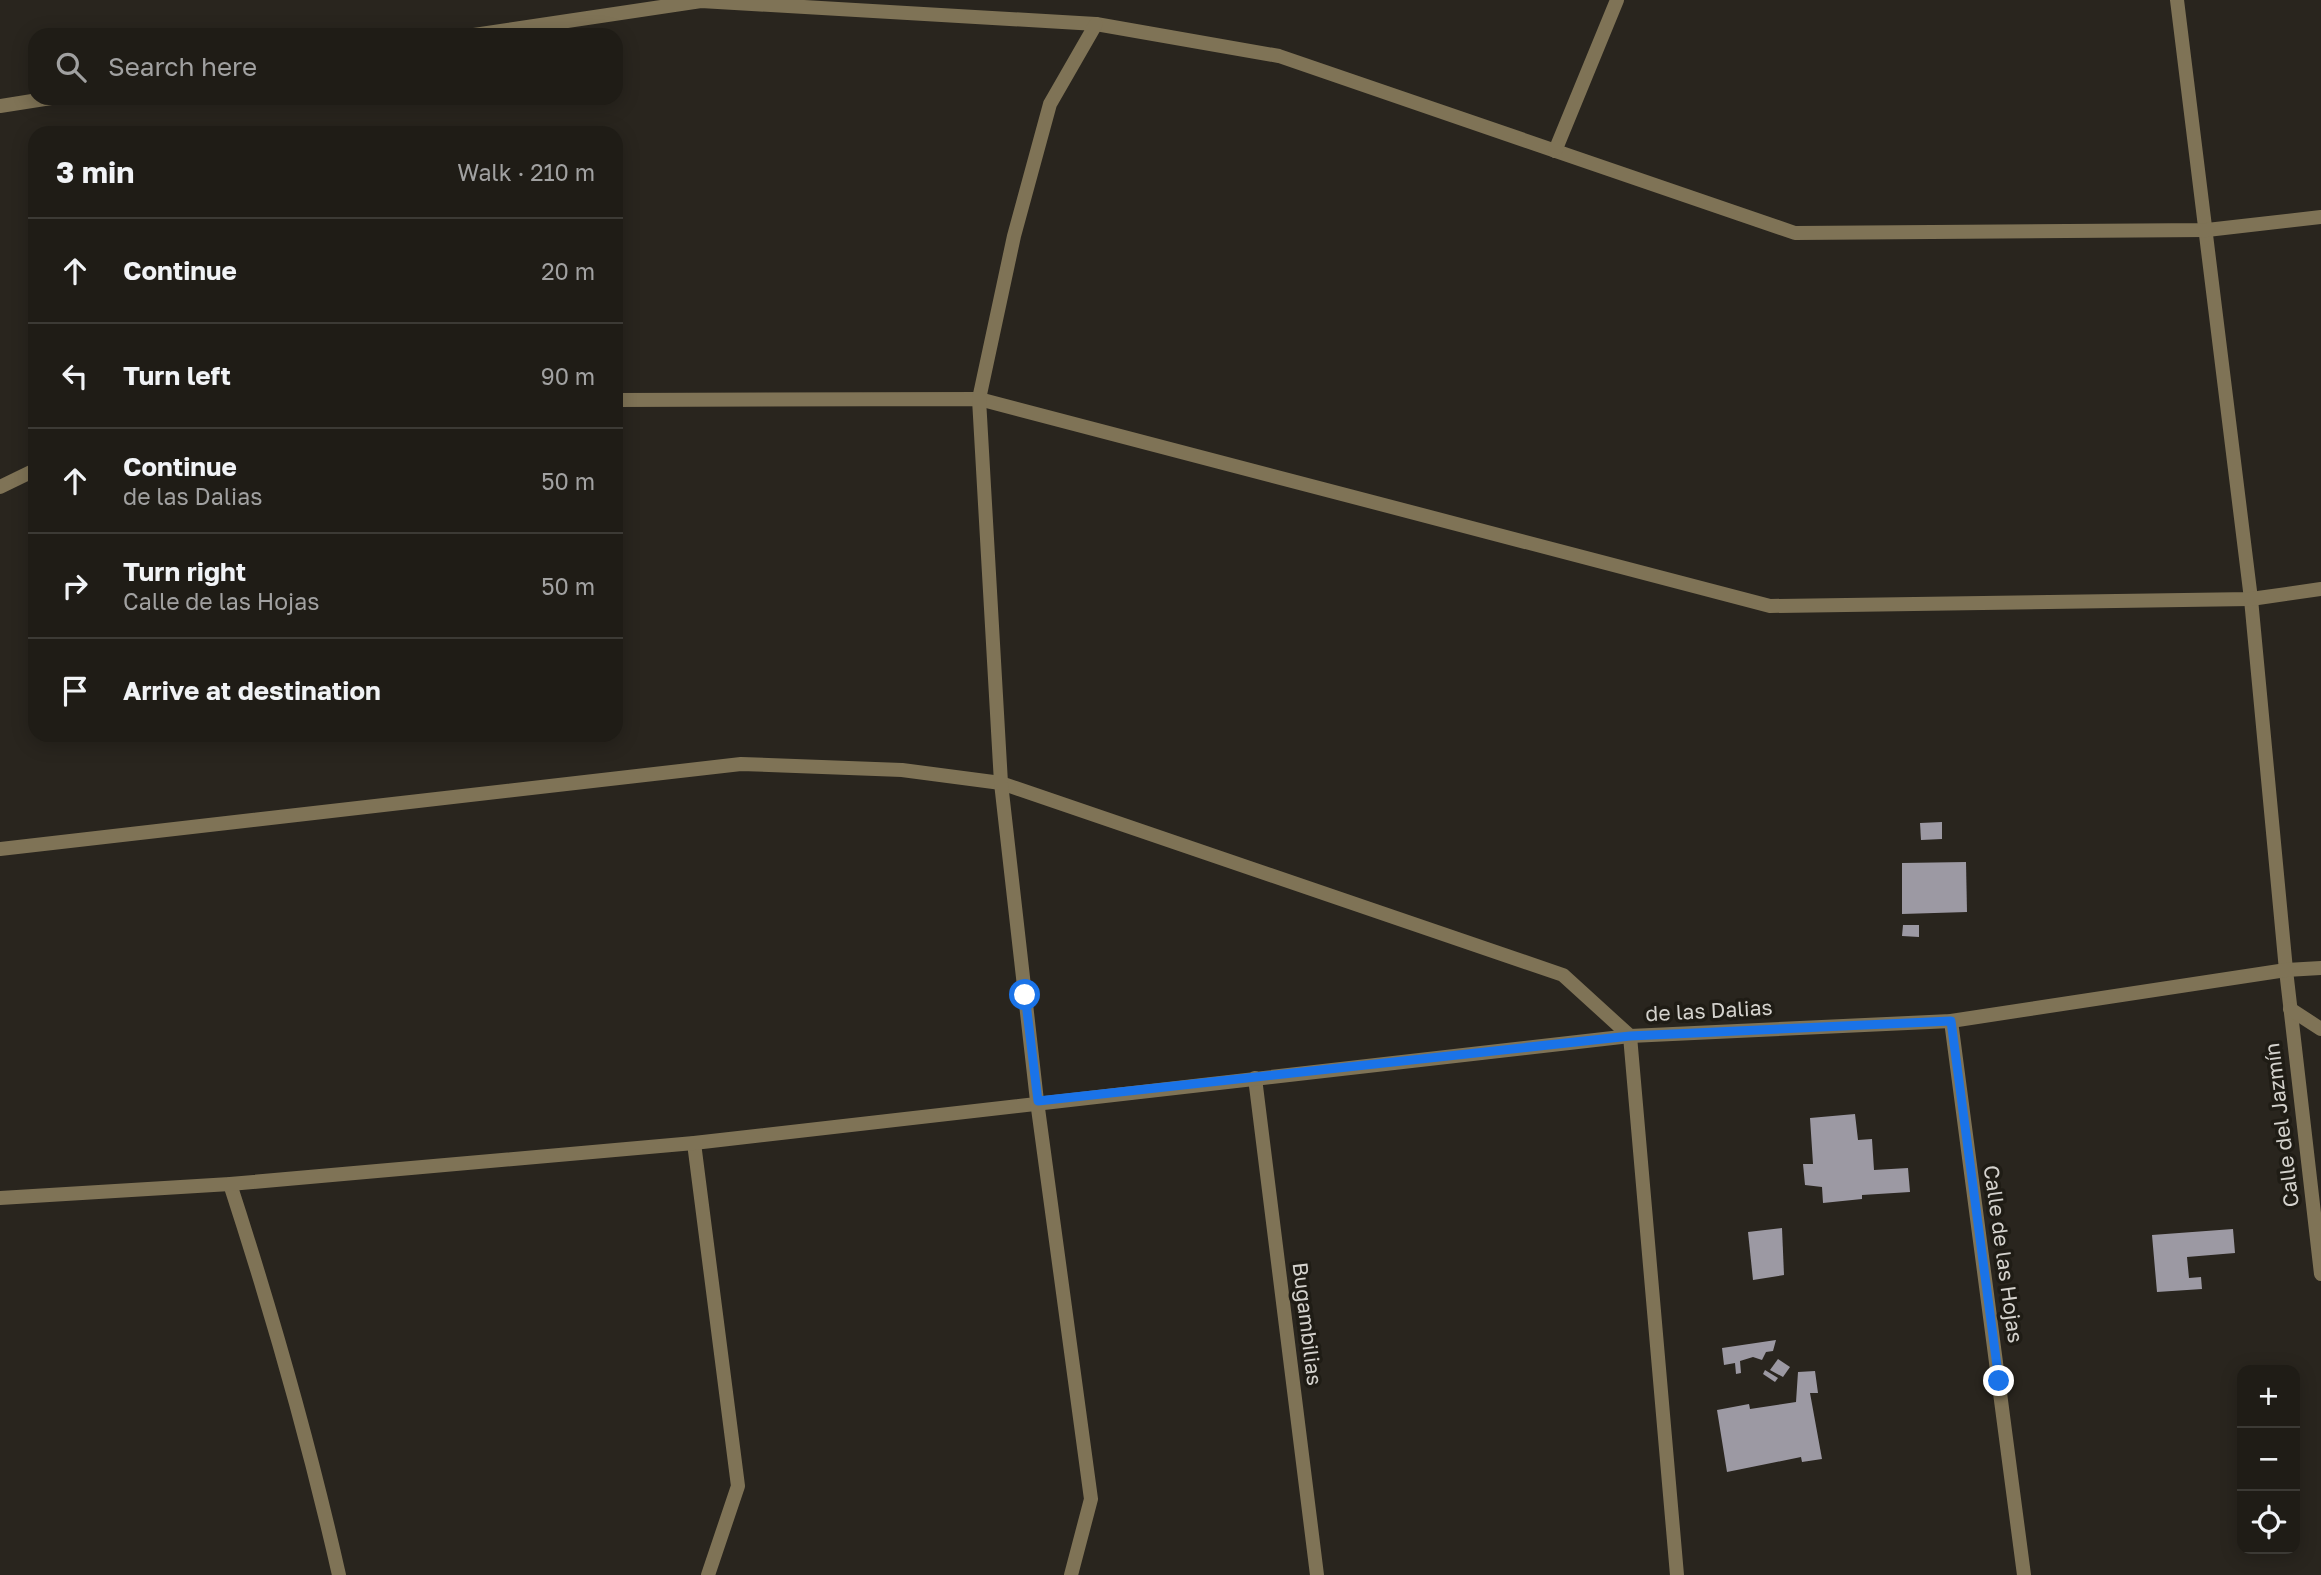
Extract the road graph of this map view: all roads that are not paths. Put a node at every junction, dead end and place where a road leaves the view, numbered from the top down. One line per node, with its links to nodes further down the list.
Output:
1 (1617, 0): 7 (street)
2 (2177, 0): 9 (street, Calle del Jazmín)
3 (1096, 24): 4 (street); 7 (street); 10 (street)
4 (521, 28)
5 (28, 102): 6 (street)
6 (0, 106)
7 (1555, 151): 9 (street)
8 (2321, 217): 9 (street)
9 (2207, 230): 15 (street, Calle del Jazmín)
10 (979, 399): 11 (street); 15 (street); 16 (street)
11 (623, 400)
12 (28, 472): 13 (street)
13 (1, 481)
14 (2321, 589): 15 (street)
15 (2251, 599): 19 (street, Calle del Jazmín)
16 (1001, 783): 17 (street); 23 (street); 25 (street)
17 (0, 849)
18 (2321, 968): 19 (street, de las Dalias)
19 (2286, 970): 20 (street, Calle del Jazmín); 21 (street, de las Dalias)
20 (2290, 1009): 22 (street); 29 (street, Calle del Jazmín)
21 (1951, 1021): 23 (street, de las Dalias); 35 (street, Calle de las Hojas)
22 (2321, 1029)
23 (1630, 1036): 24 (street); 34 (street, de las Dalias)
24 (1255, 1078): 25 (street); 33 (street, Bugambilias)
25 (1038, 1101): 26 (street); 32 (street)
26 (694, 1143): 27 (street); 31 (street)
27 (230, 1184): 28 (street); 30 (street)
28 (0, 1198)
29 (2321, 1274)
30 (339, 1575)
31 (708, 1575)
32 (1071, 1575)
33 (1317, 1575)
34 (1677, 1575)
35 (2024, 1575)

